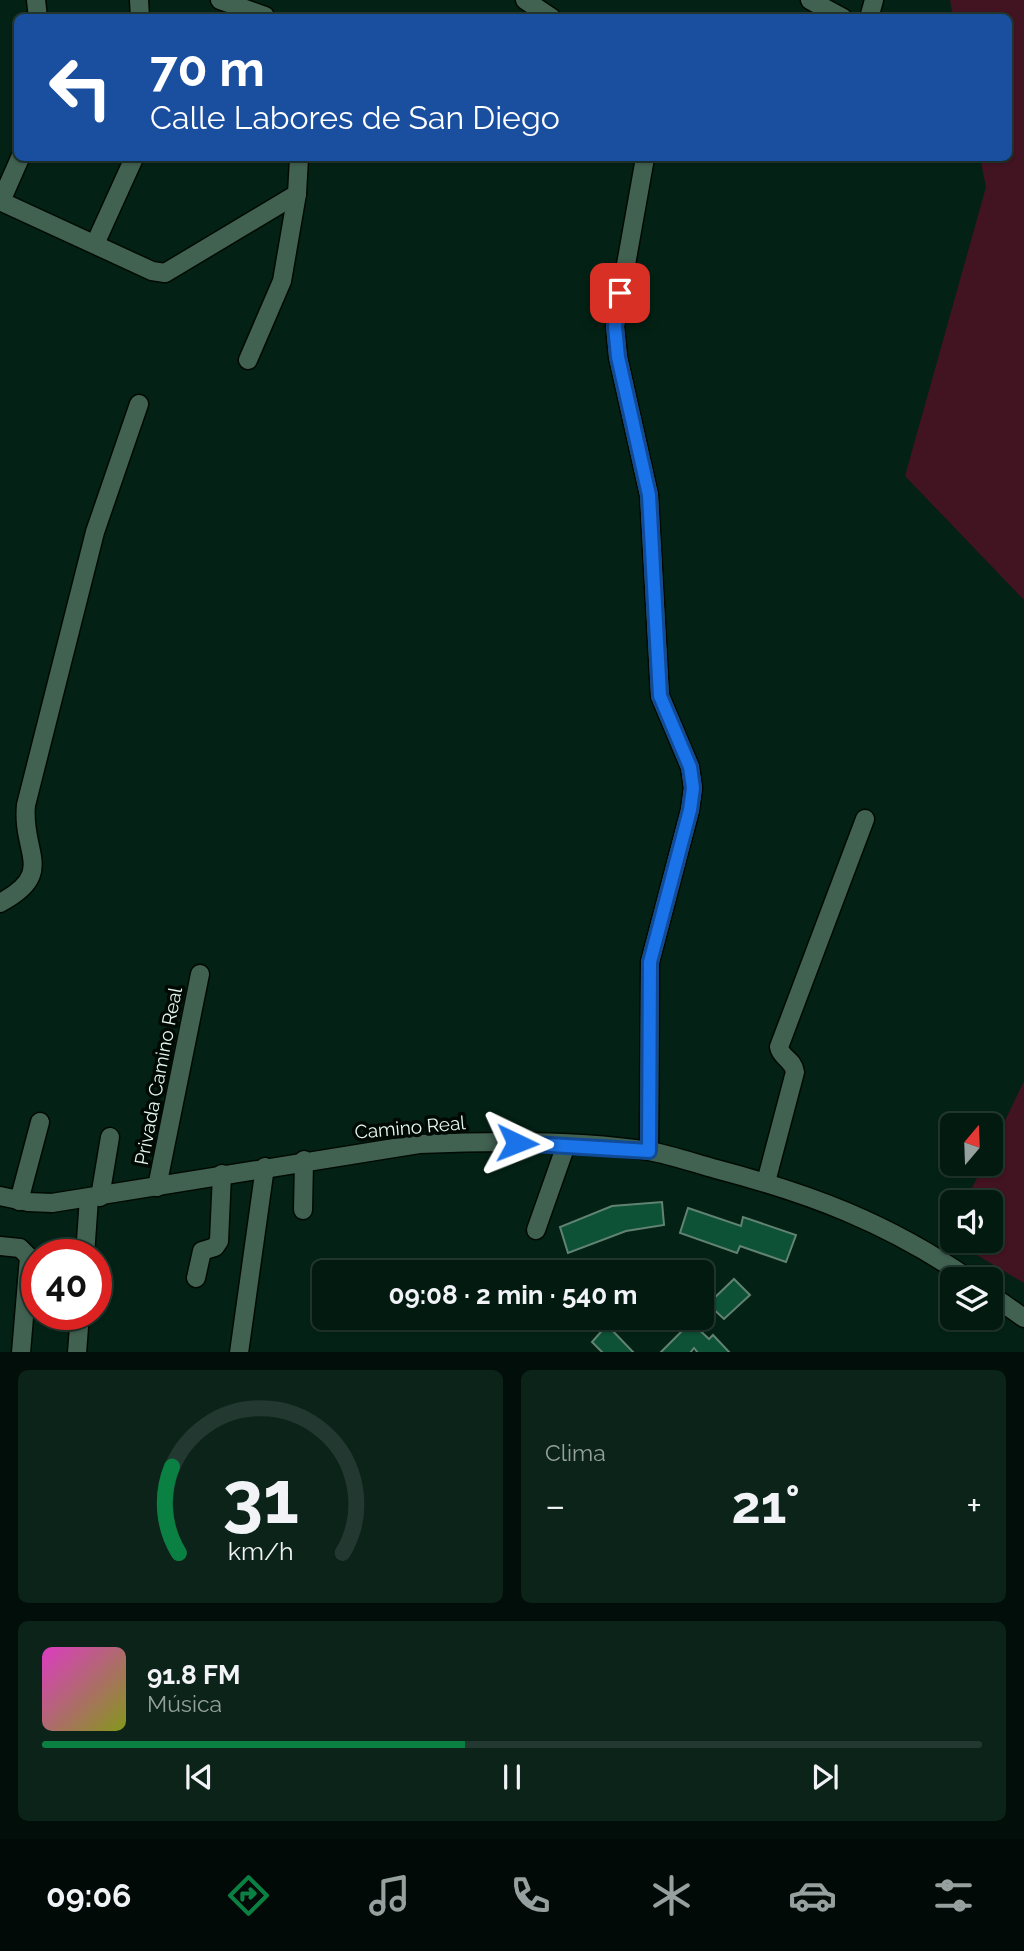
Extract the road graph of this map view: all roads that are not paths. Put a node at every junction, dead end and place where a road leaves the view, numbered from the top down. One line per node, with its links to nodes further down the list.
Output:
1 (219, 0): 4 (street)
2 (525, 0): 5 (street)
3 (810, 0): 6 (street)
4 (264, 11)
5 (546, 14)
6 (836, 14)
7 (19, 161): 12 (street)
8 (133, 161): 13 (street)
9 (299, 161): 11 (street)
10 (644, 161): 22 (street)
11 (297, 194): 13 (street); 14 (street)
12 (1, 201): 13 (street)
13 (95, 244)
14 (248, 360)
15 (139, 404): 17 (street)
16 (865, 819): 26 (street)
17 (0, 904)
18 (200, 974): 27 (street, Privada Camino Real)
19 (40, 1122): 30 (street)
20 (110, 1137): 29 (street)
21 (566, 1145): 22 (street, Camino Real); 23 (street, Camino Real); 32 (street)
22 (649, 1151): 26 (street, Camino Real)
23 (304, 1160): 24 (street, Camino Real); 31 (street)
24 (264, 1167): 25 (street, Camino Real); 42 (street)
25 (222, 1174): 27 (street, Camino Real); 36 (street)
26 (766, 1182): 35 (street, Camino Real)
27 (157, 1186): 29 (street, Camino Real)
28 (0, 1196): 30 (street, Camino Real)
29 (95, 1198): 30 (street, Camino Real); 33 (street)
30 (19, 1201)
31 (303, 1210)
32 (537, 1230)
33 (88, 1239)
34 (0, 1247): 40 (street)
35 (952, 1267)
36 (196, 1278)
37 (1003, 1303): 38 (street)
38 (1024, 1318)
39 (79, 1330): 41 (street)
40 (21, 1352)
41 (77, 1352)
42 (239, 1352)

